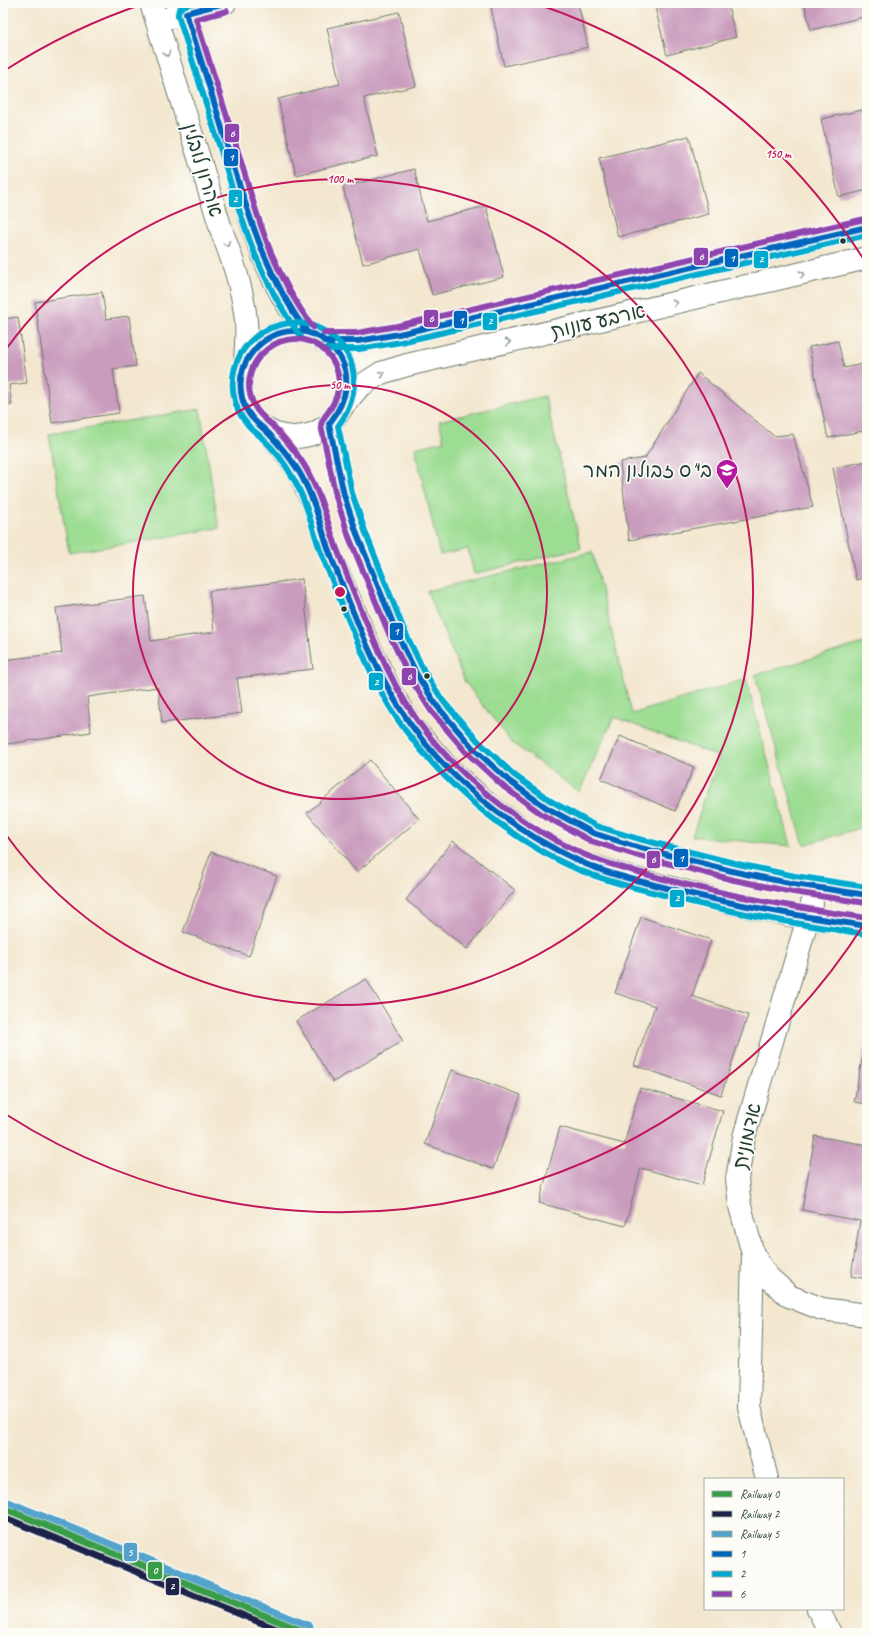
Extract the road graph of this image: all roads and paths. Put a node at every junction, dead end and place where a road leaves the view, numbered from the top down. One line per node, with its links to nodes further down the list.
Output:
1 (225, 3): 2 (street)
2 (185, 8): 3 (street); 6 (street, אהרון לובלין)
3 (154, 12): 7 (street, אהרון לובלין, one-way to 7)
4 (867, 227): 6 (street, ארבע עונות)
5 (867, 258): 8 (street, ארבע עונות, one-way to 5)
6 (316, 336): 7 (street); 8 (street)
7 (245, 361): 10 (street)
8 (342, 407): 9 (street)
9 (329, 424): 10 (street); 11 (street)
10 (266, 430): 13 (street)
11 (817, 887): 12 (street); 13 (street, אדמונית)
12 (867, 895)
13 (809, 918): 14 (street); 15 (street, אדמונית)
14 (867, 926)
15 (753, 1254): 16 (street, אדמונית); 17 (street)
16 (867, 1315)
17 (767, 1478)
18 (818, 1610): 19 (street)
19 (830, 1633)

